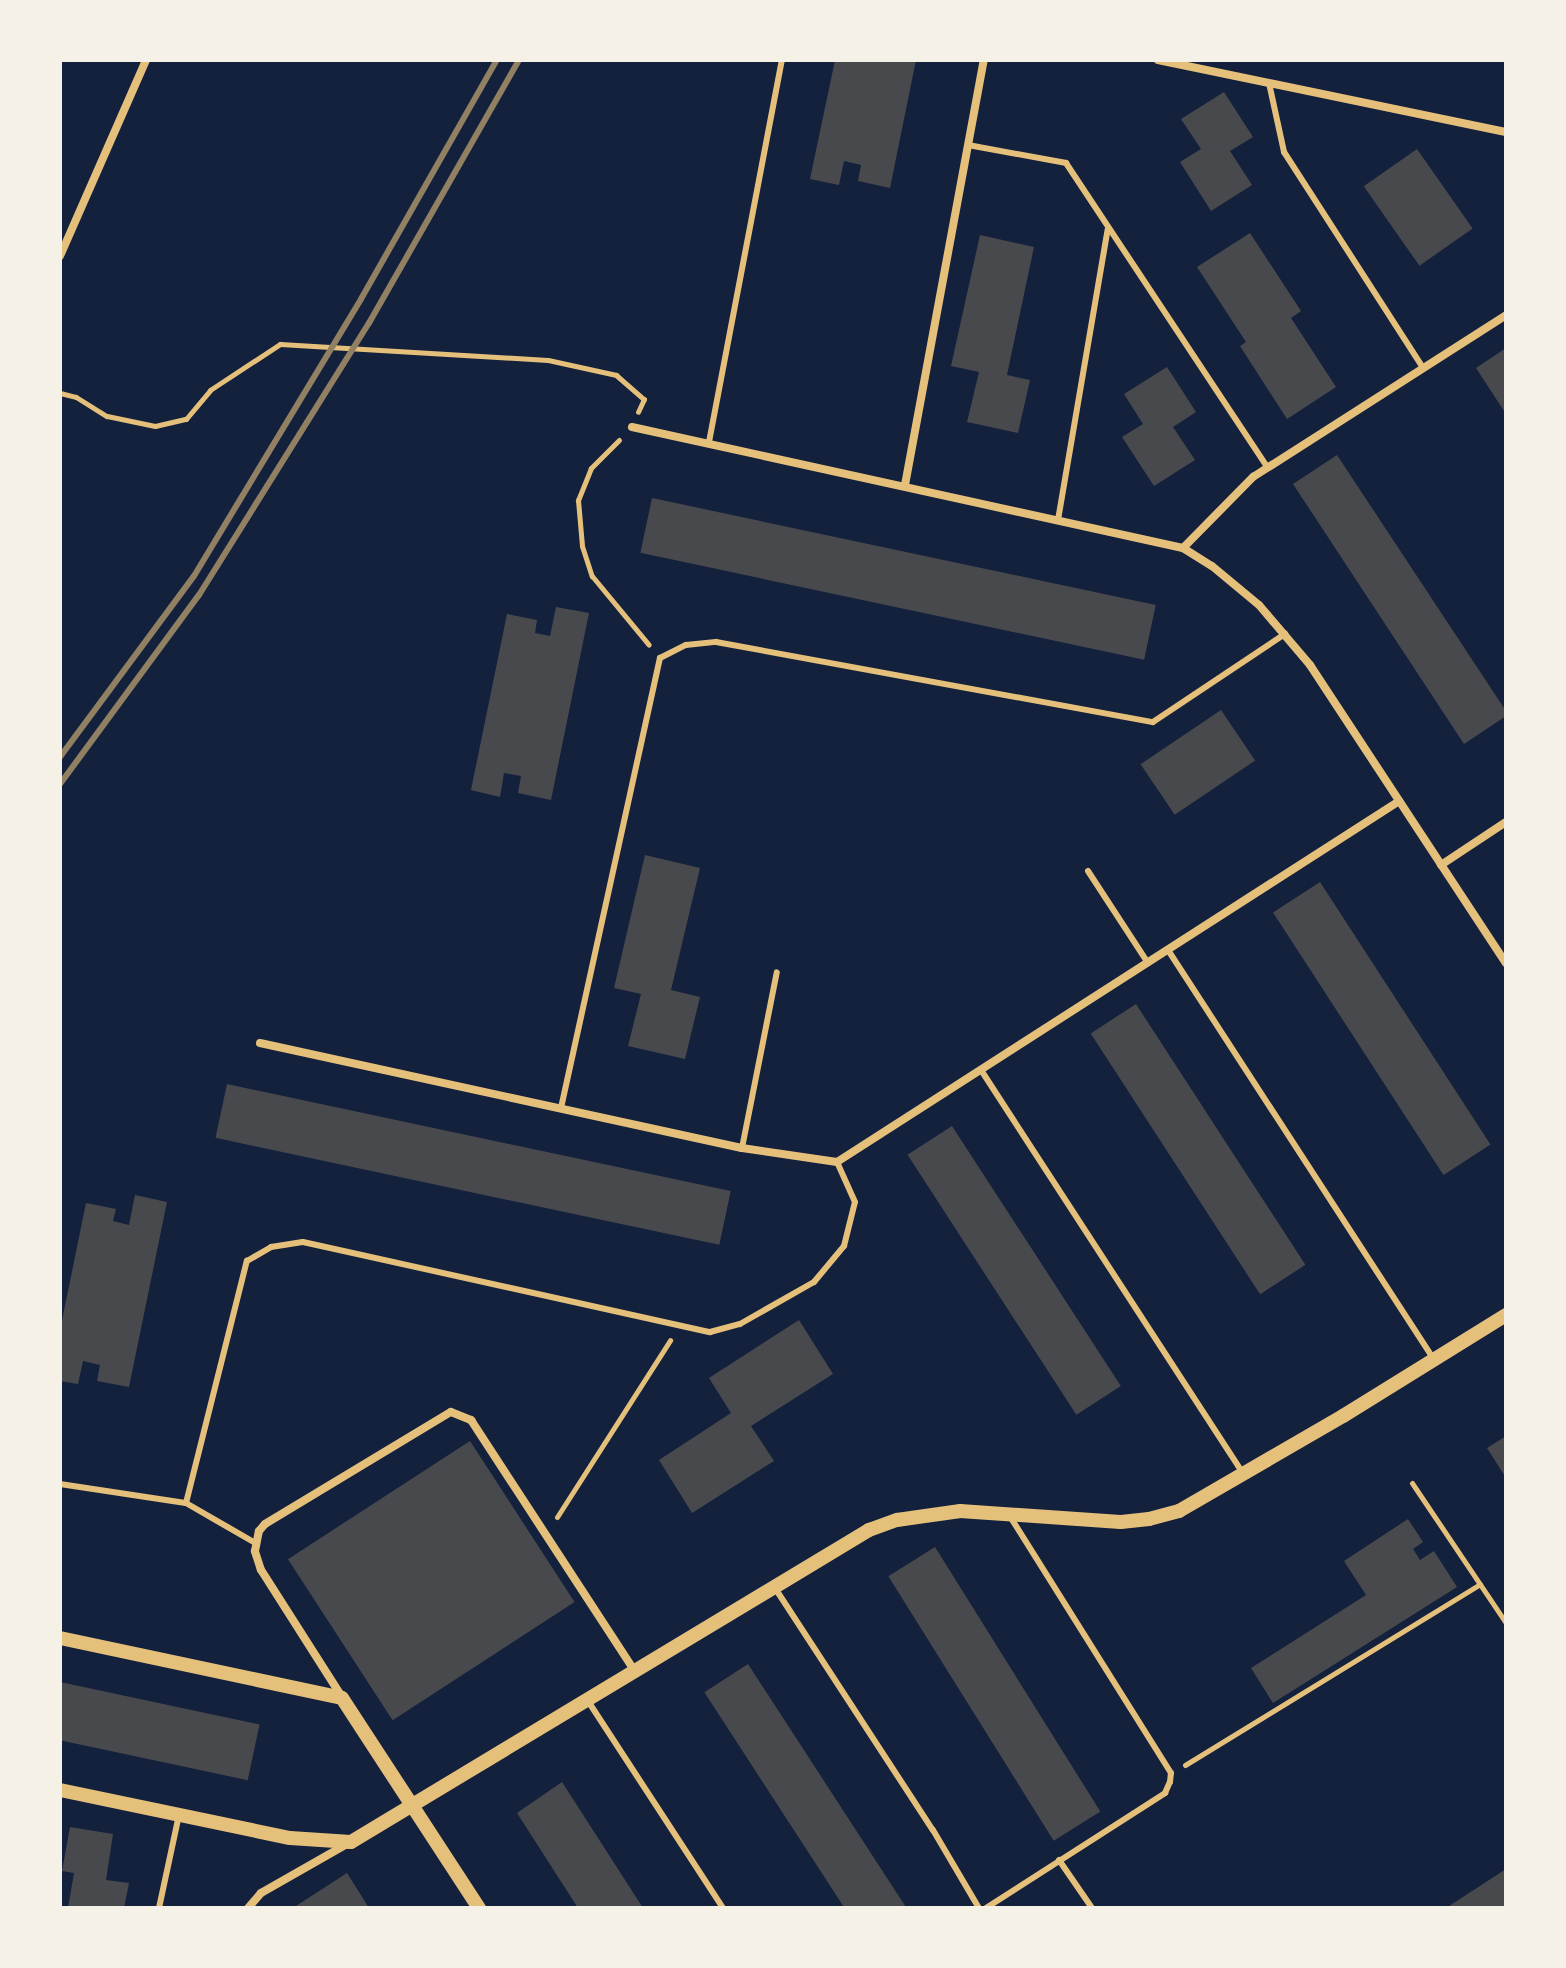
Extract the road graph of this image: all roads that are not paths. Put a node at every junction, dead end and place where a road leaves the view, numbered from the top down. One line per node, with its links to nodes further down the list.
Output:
1 (146, 60): 9 (street)
2 (782, 60): 13 (lane)
3 (984, 60): 7 (street)
4 (1158, 60): 5 (street)
5 (1269, 83): 6 (street); 11 (lane)
6 (1506, 132)
7 (968, 145): 8 (lane); 15 (street)
8 (1108, 229): 14 (lane); 16 (lane)
9 (60, 256)
10 (1506, 315): 11 (street)
11 (1423, 368): 14 (street)
12 (632, 427): 13 (street)
13 (709, 442): 15 (street)
14 (1268, 468): 17 (street)
15 (905, 485): 16 (street)
16 (1058, 520): 17 (street)
17 (1183, 548): 18 (street)
18 (1285, 634): 19 (street); 29 (lane)
19 (1399, 801): 21 (street); 23 (street)
20 (1506, 822): 21 (street)
21 (1441, 865): 25 (street)
22 (1088, 871): 24 (lane)
23 (1168, 950): 24 (street); 33 (lane)
24 (1148, 963): 28 (street)
25 (1506, 963)
26 (777, 972): 30 (lane)
27 (260, 1043): 29 (street)
28 (981, 1070): 31 (street); 34 (lane)
29 (561, 1108): 30 (street)
30 (742, 1148): 31 (street)
31 (837, 1162): 36 (lane)
32 (1506, 1315): 33 (street)
33 (1434, 1360): 34 (street)
34 (1244, 1475): 37 (street)
35 (60, 1484): 36 (lane)
36 (186, 1503): 38 (lane)
37 (1007, 1512): 39 (street); 48 (lane)
38 (257, 1544): 41 (street); 42 (street)
39 (773, 1585): 41 (street); 53 (lane)
40 (60, 1638): 42 (street)
41 (635, 1672): 43 (street)
42 (342, 1698): 45 (street)
43 (588, 1701): 45 (street); 52 (lane)
44 (60, 1790): 46 (street)
45 (413, 1805): 47 (street); 51 (street)
46 (179, 1815): 47 (street); 49 (lane)
47 (351, 1842): 50 (street)
48 (1059, 1860): 54 (lane); 55 (lane)
49 (159, 1908)
50 (248, 1908)
51 (479, 1908)
52 (723, 1908)
53 (979, 1908)
54 (986, 1908)
55 (1092, 1908)

